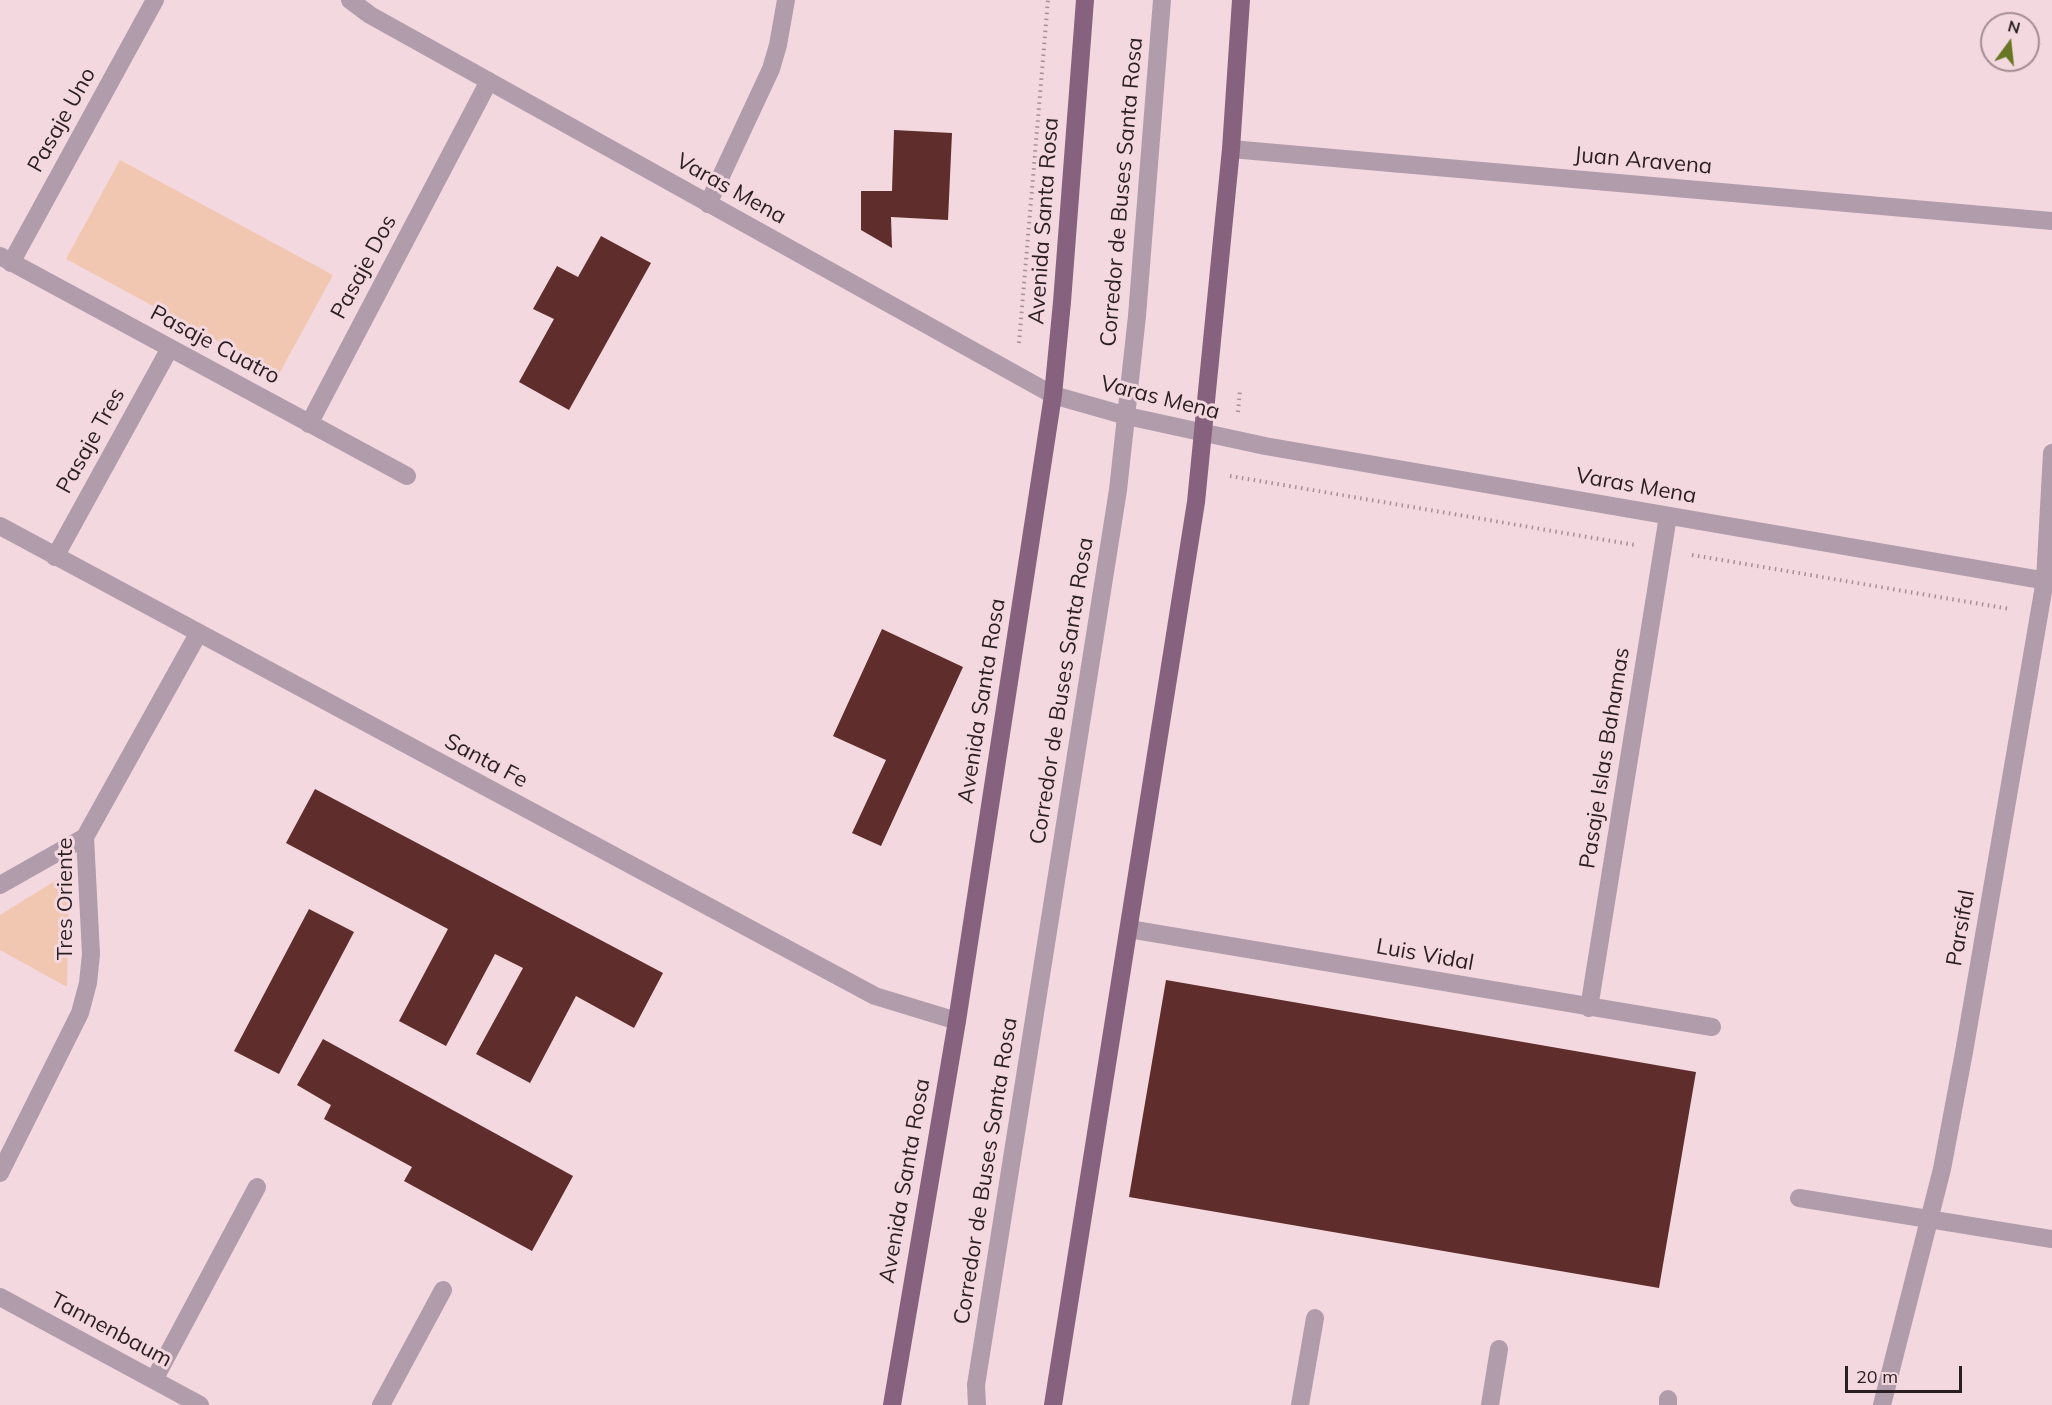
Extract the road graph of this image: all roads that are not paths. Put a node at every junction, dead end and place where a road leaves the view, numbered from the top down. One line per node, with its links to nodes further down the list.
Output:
1 (155, 0): 11 (street, Pasaje Uno)
2 (350, 0): 7 (street, Varas Mena)
3 (786, 0): 9 (street)
4 (1085, 0): 13 (main road, Avenida Santa Rosa)
5 (1162, 0): 14 (street, Corredor de Buses Santa Rosa)
6 (1241, 0): 8 (main road)
7 (489, 81): 9 (street, Varas Mena); 15 (street, Pasaje Dos)
8 (1231, 149): 10 (street, Juan Aravena); 16 (main road)
9 (708, 204): 13 (street, Varas Mena)
10 (2052, 221)
11 (6, 260): 12 (street, Pasaje Cuatro)
12 (170, 348): 15 (street, Pasaje Cuatro); 21 (street, Pasaje Tres)
13 (1053, 395): 14 (street, Varas Mena); 28 (main road, Avenida Santa Rosa)
14 (1127, 416): 16 (street, Varas Mena); 40 (street, Corredor de Buses Santa Rosa)
15 (309, 424): 18 (street, Pasaje Cuatro)
16 (1204, 435): 19 (street, Varas Mena); 26 (main road)
17 (2052, 453): 22 (street, Parsifal)
18 (407, 476)
19 (1668, 516): 22 (street, Varas Mena); 27 (street, Pasaje Islas Bahamas)
20 (0, 526): 21 (street, Santa Fe)
21 (55, 557): 23 (street, Santa Fe)
22 (2048, 581): 33 (street, Parsifal)
23 (198, 634): 24 (street, Tres Oriente); 28 (street, Santa Fe)
24 (85, 837): 25 (street); 30 (street, Tres Oriente)
25 (0, 885)
26 (1129, 929): 27 (street, Luis Vidal); 46 (main road)
27 (1589, 1008): 29 (street, Luis Vidal)
28 (957, 1022): 43 (main road, Avenida Santa Rosa)
29 (1712, 1027)
30 (0, 1173)
31 (257, 1187): 39 (street)
32 (1799, 1198): 33 (street)
33 (1930, 1219): 34 (street); 49 (street, Parsifal)
34 (2052, 1239)
35 (443, 1290): 42 (street)
36 (0, 1297): 39 (street, Tannenbaum)
37 (1315, 1318): 47 (street)
38 (1500, 1349): 48 (street)
39 (154, 1380): 41 (street, Tannenbaum)
40 (976, 1385): 44 (street, Corredor de Buses Santa Rosa); 45 (street, Corredor de Buses Santa Rosa)
41 (200, 1405)
42 (381, 1405)
43 (892, 1405)
44 (969, 1405)
45 (977, 1405)
46 (1053, 1405)
47 (1300, 1405)
48 (1490, 1405)
49 (1882, 1405)

